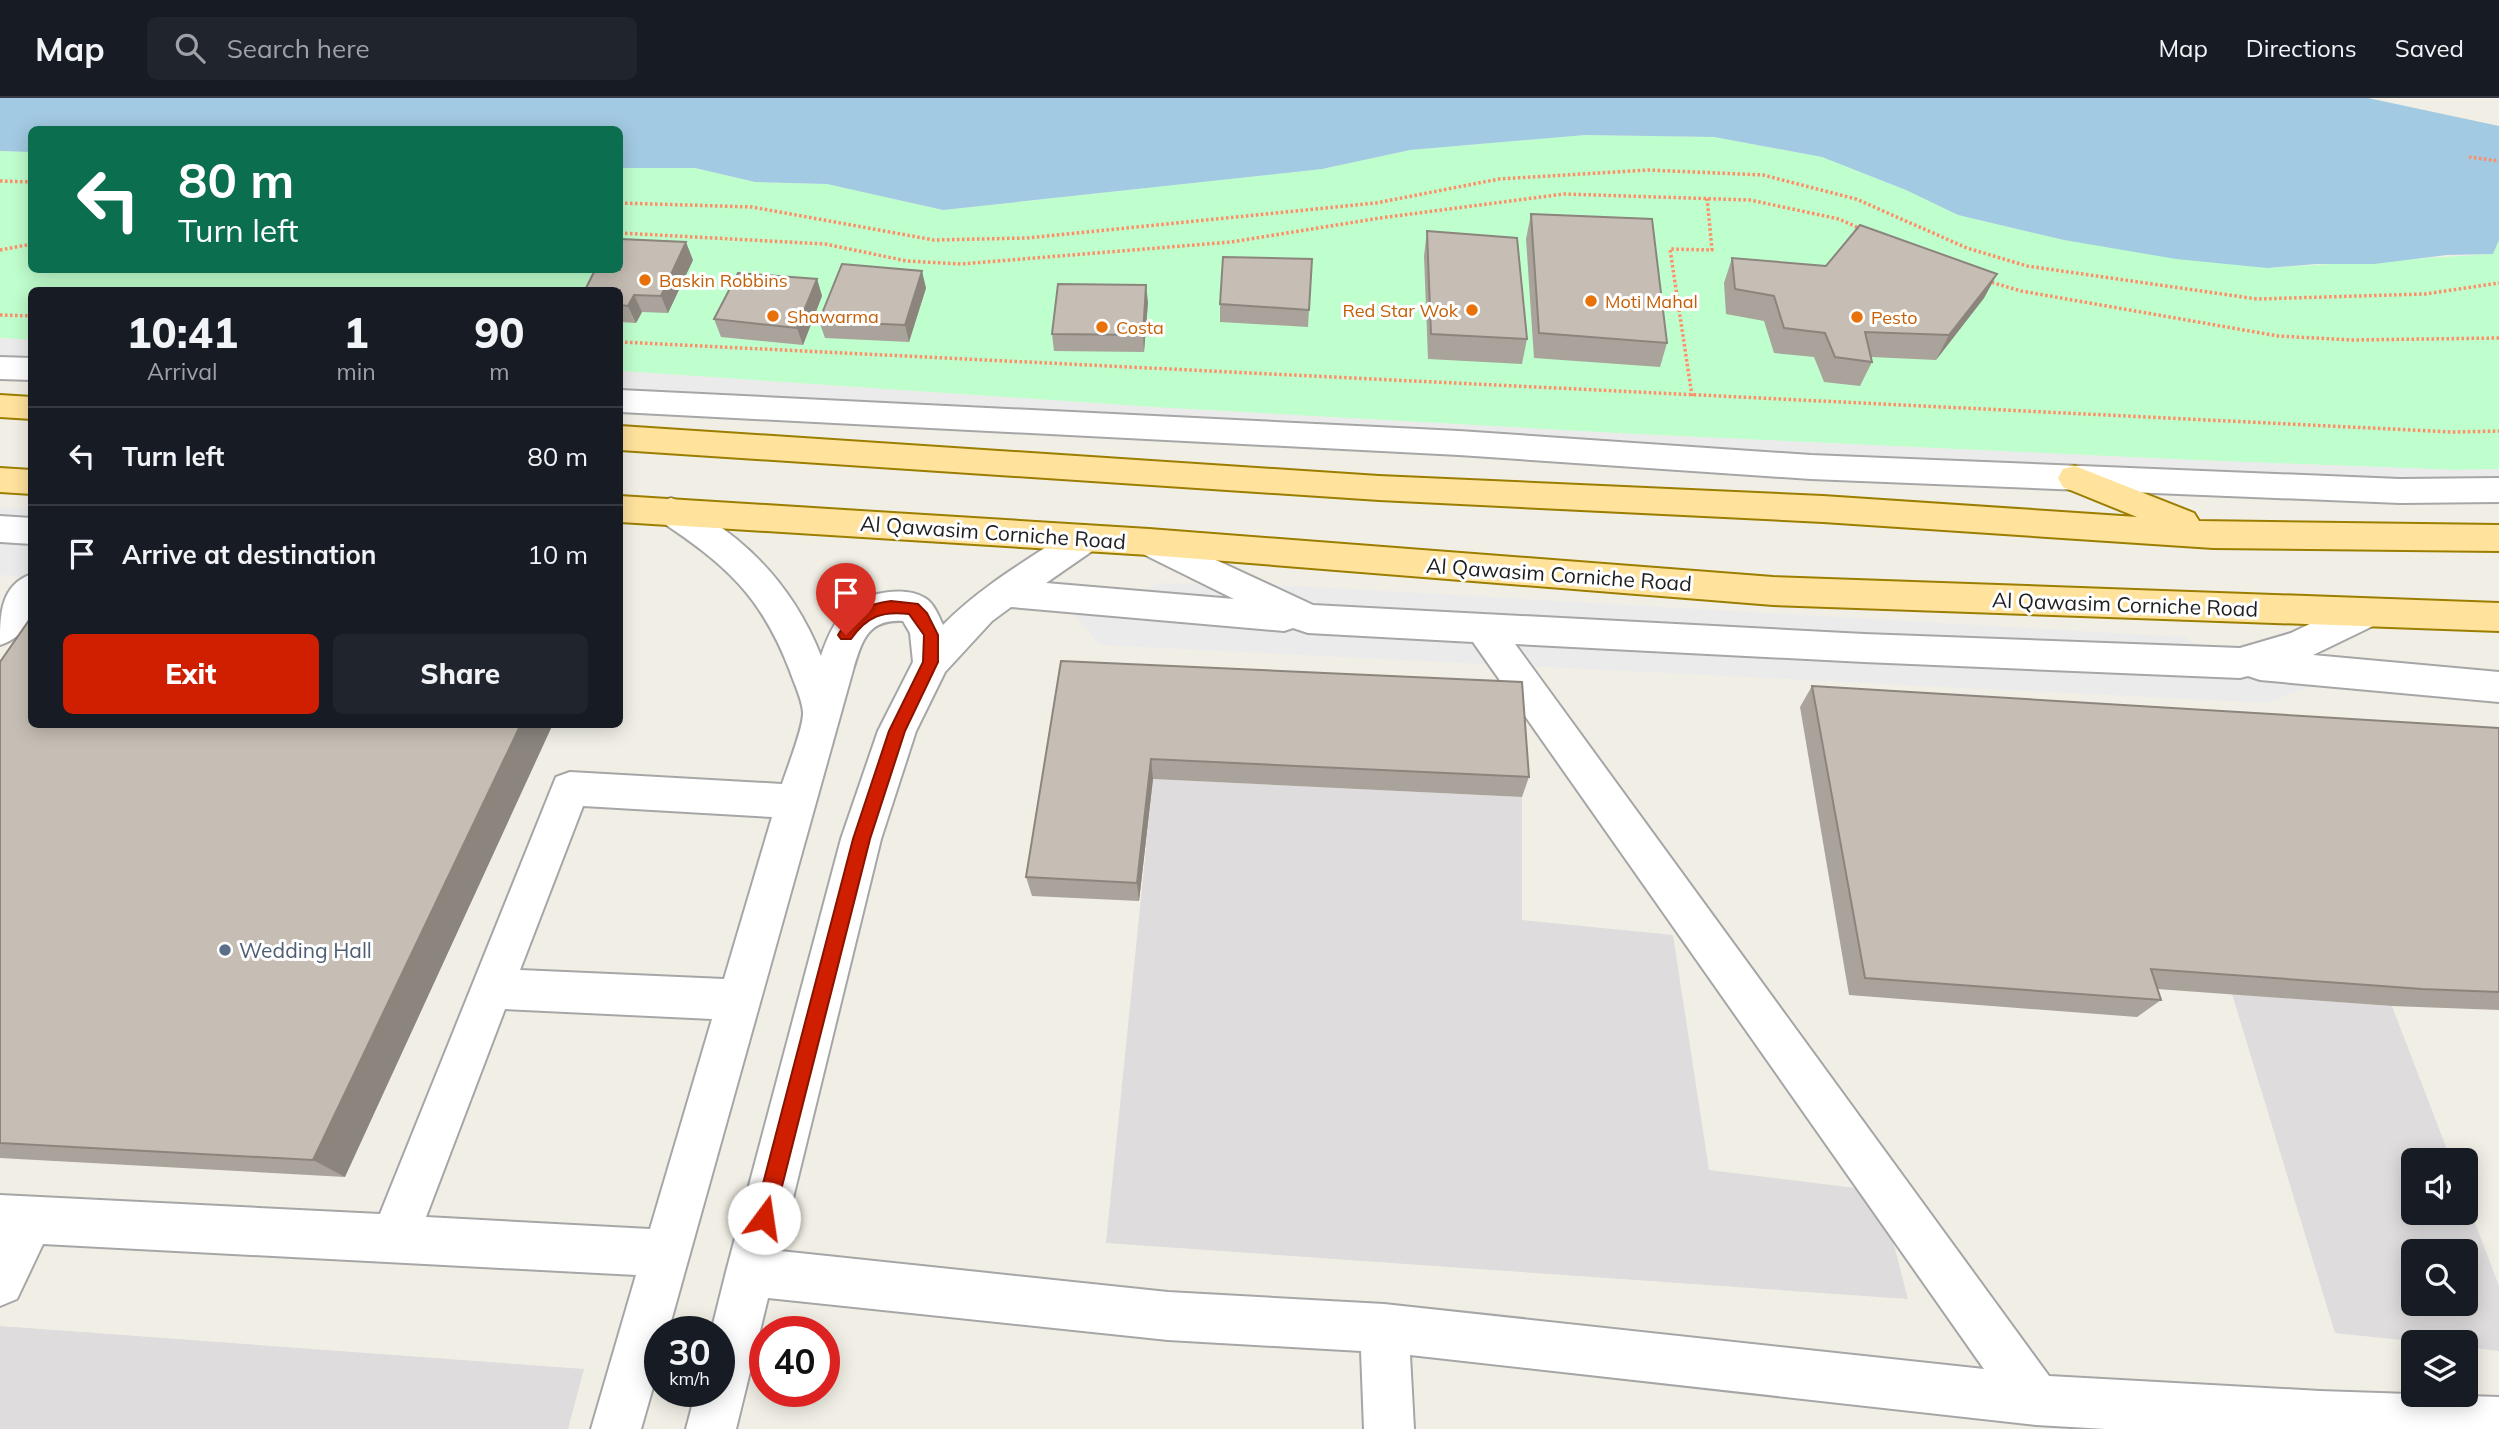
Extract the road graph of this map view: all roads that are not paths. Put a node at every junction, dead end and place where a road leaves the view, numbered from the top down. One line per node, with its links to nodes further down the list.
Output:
1 (0, 368): 2 (street)
2 (28, 369)
3 (623, 401): 7 (street)
4 (0, 406): 5 (main road)
5 (28, 408)
6 (623, 438): 15 (main road)
7 (2075, 478): 10 (street); 15 (main road)
8 (0, 480): 9 (main road)
9 (28, 482)
10 (2499, 490)
11 (623, 511): 12 (main road, Al Qawasim Corniche Road)
12 (671, 511): 16 (main road, Al Qawasim Corniche Road); 29 (street)
13 (0, 529): 14 (street)
14 (28, 531)
15 (2213, 535): 17 (main road)
16 (1086, 538): 18 (main road, Al Qawasim Corniche Road); 20 (street)
17 (2499, 538)
18 (1149, 542): 21 (main road, Al Qawasim Corniche Road); 23 (street)
19 (28, 592): 25 (street)
20 (1004, 593): 23 (street); 26 (street)
21 (2364, 614): 22 (main road, Al Qawasim Corniche Road); 27 (street)
22 (2499, 617)
23 (1308, 619): 24 (street)
24 (1483, 628): 27 (street); 39 (street)
25 (0, 631)
26 (931, 662): 29 (street); 36 (street)
27 (2240, 663): 28 (street)
28 (2499, 687)
29 (822, 713): 30 (street)
30 (796, 802): 31 (street); 32 (street)
31 (492, 989): 32 (street); 34 (street)
32 (739, 1000): 35 (street)
33 (15, 1219): 34 (street); 37 (street)
34 (394, 1238): 35 (street)
35 (665, 1252): 42 (street)
36 (750, 1272): 38 (street); 43 (street)
37 (0, 1282)
38 (1384, 1328): 39 (street); 44 (street)
39 (2036, 1399): 41 (street)
40 (2499, 1422): 41 (street)
41 (2322, 1423)
42 (615, 1429)
43 (711, 1429)
44 (1389, 1429)

